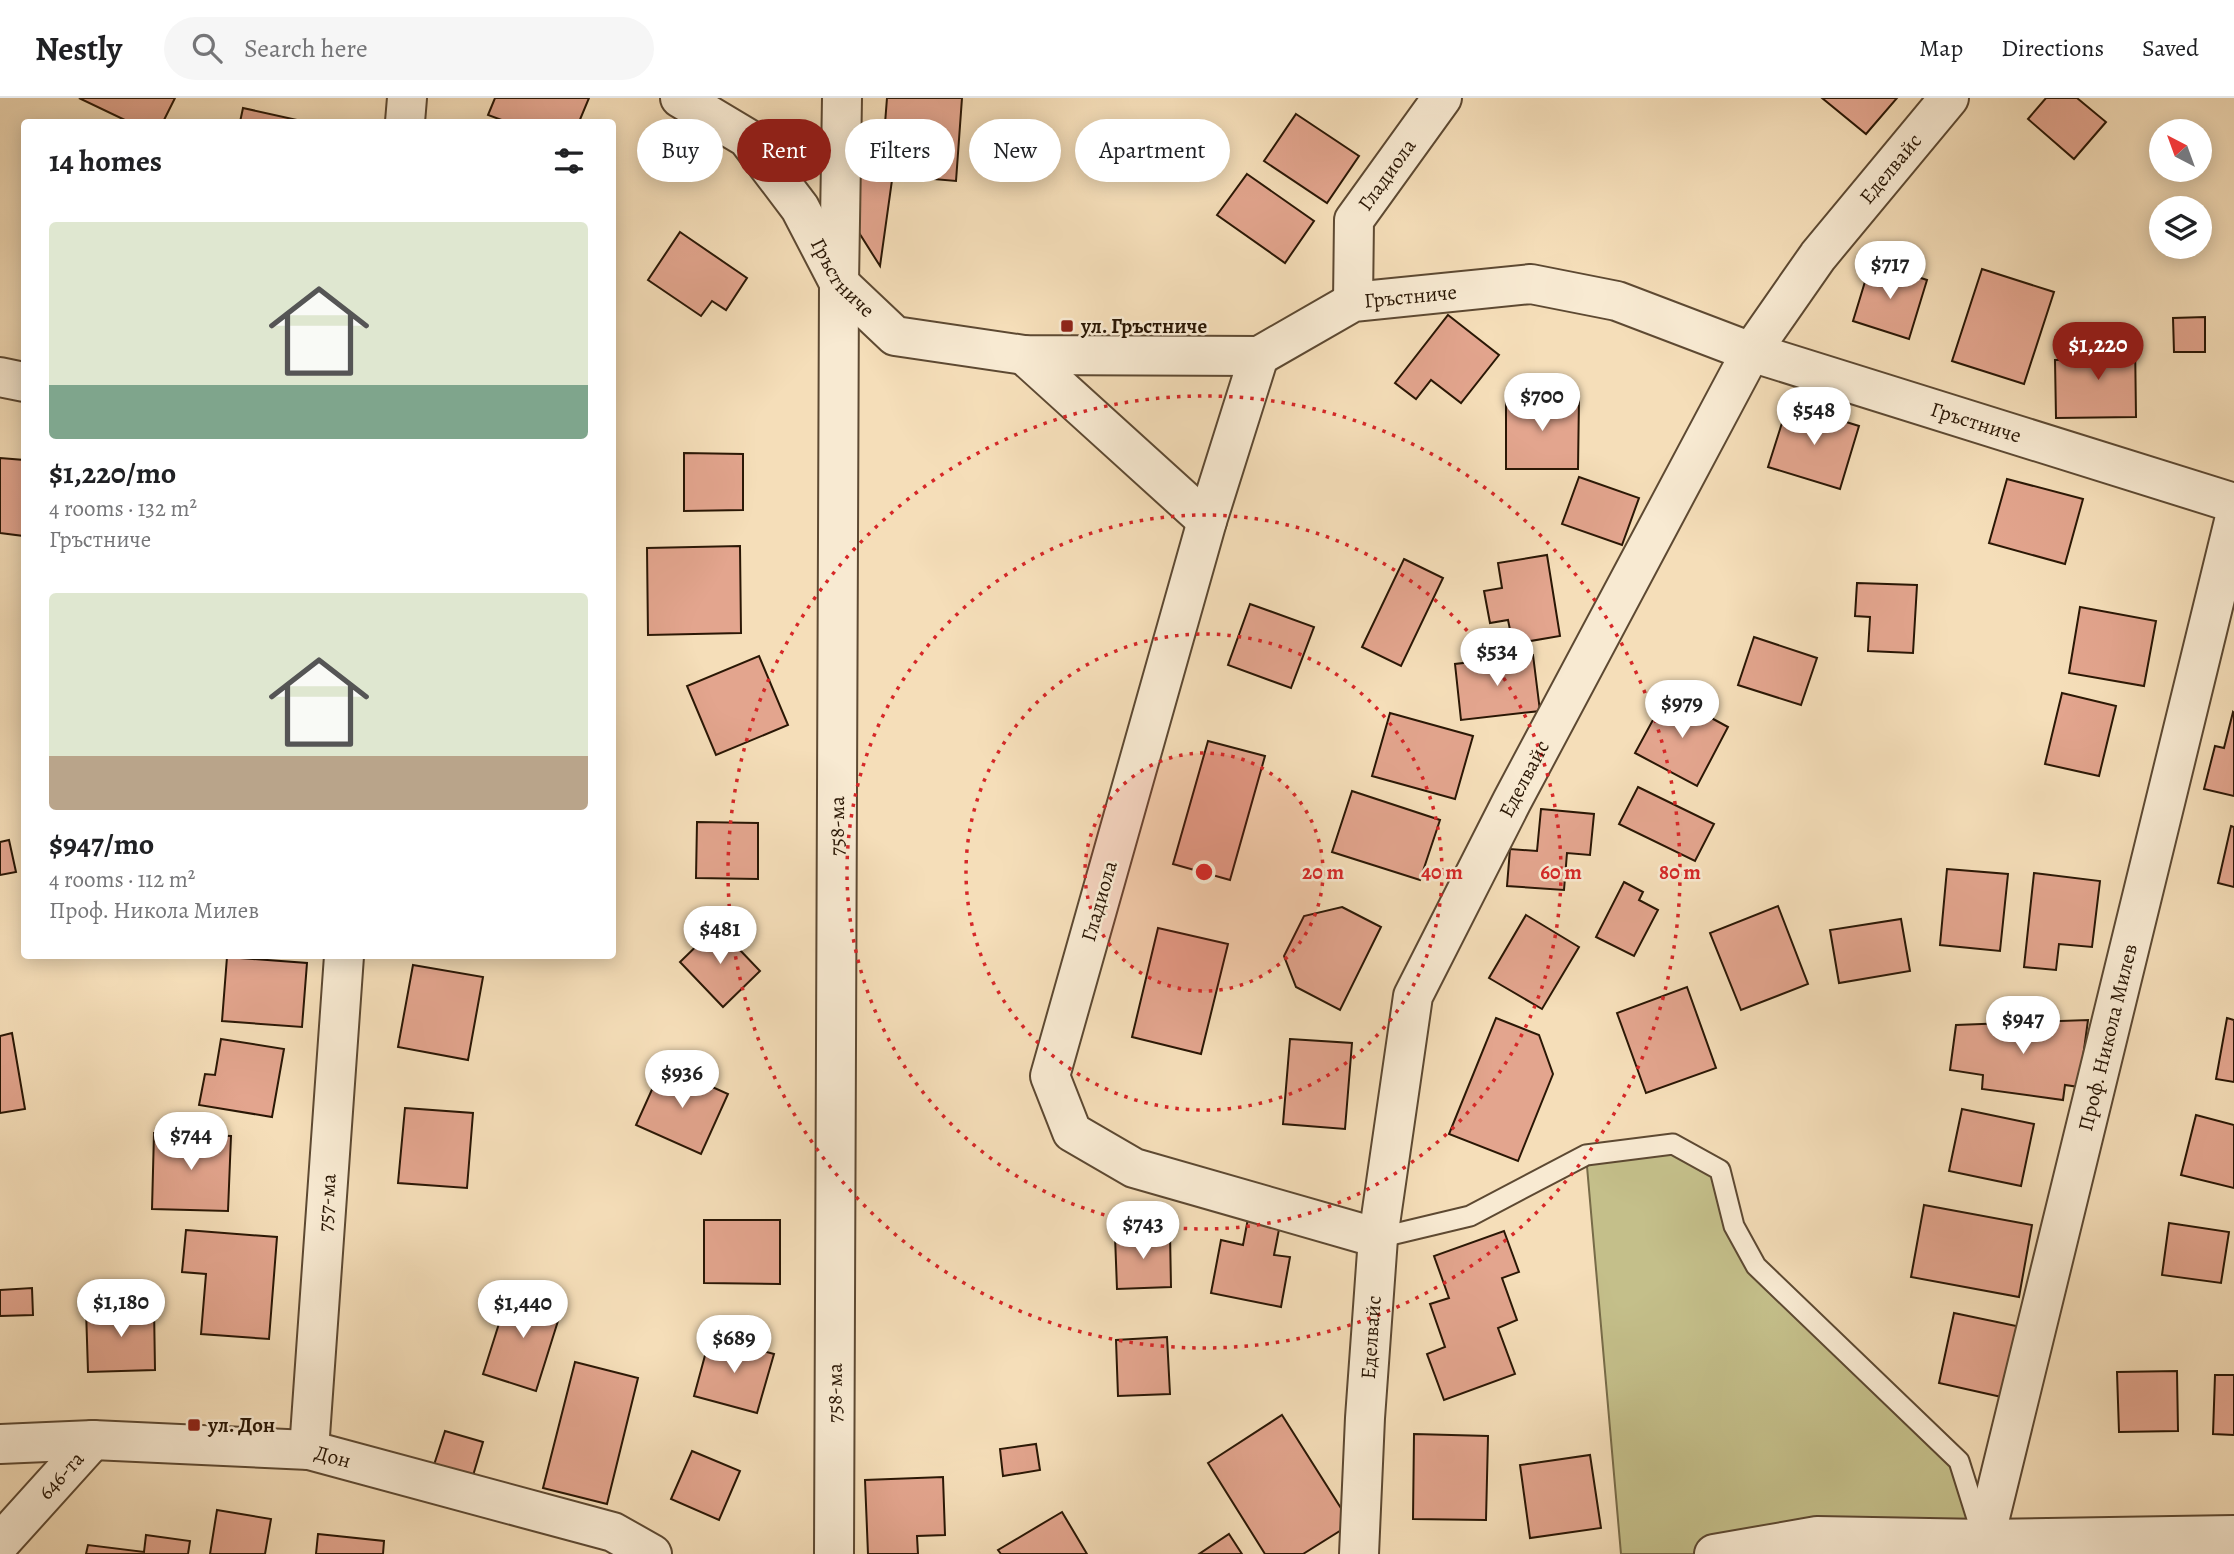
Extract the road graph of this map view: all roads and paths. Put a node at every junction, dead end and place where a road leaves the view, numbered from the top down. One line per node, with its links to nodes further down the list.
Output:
1 (407, 98): 6 (street)
2 (680, 98): 7 (street, Гръстниче)
3 (842, 98): 7 (street, 758-ма)
4 (1442, 98): 8 (street, Гладиола)
5 (1949, 98): 9 (street, Еделвайс)
6 (405, 119)
7 (839, 283): 10 (street, Гръстниче); 26 (street, 758-ма)
8 (1353, 302): 9 (street, Гръстниче); 11 (street, Гръстниче)
9 (1751, 352): 14 (street, Гръстниче); 18 (street, Еделвайс)
10 (1024, 355): 11 (street, Гръстниче); 15 (street)
11 (1259, 356): 15 (street, Гладиола)
12 (0, 377): 13 (street)
13 (21, 381)
14 (2234, 503)
15 (1207, 521): 18 (street, Гладиола)
16 (2234, 521): 24 (street, Проф. Никола Милев)
17 (344, 959): 21 (street, 757-ма)
18 (1378, 1238): 24 (lane); 27 (street, Еделвайс)
19 (93, 1440): 20 (street, Дон); 21 (street, Дон); 23 (street, 646-та)
20 (0, 1444)
21 (309, 1450): 25 (street, Дон)
22 (2234, 1535): 24 (street)
23 (0, 1544)
24 (1982, 1546): 28 (street)
25 (652, 1554)
26 (834, 1554)
27 (1359, 1554)
28 (1714, 1554)

